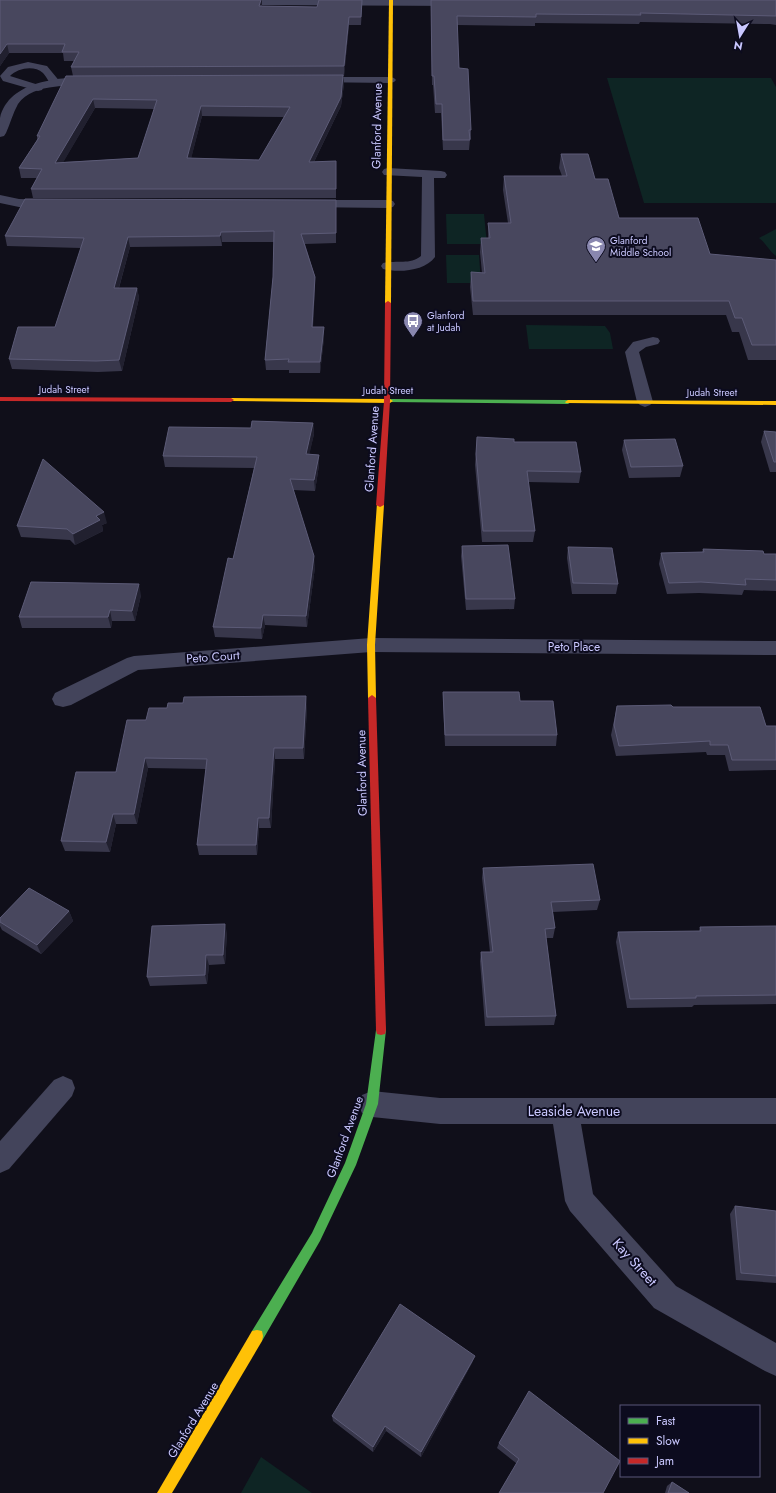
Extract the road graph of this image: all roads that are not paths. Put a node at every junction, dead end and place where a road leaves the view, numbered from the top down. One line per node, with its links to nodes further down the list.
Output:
1 (391, 2): 2 (street); 3 (street); 6 (main road, Glanford Avenue)
2 (223, 3)
3 (470, 3)
4 (102, 80): 7 (street)
5 (304, 80): 6 (street)
6 (390, 80): 10 (main road, Glanford Avenue)
7 (56, 82): 8 (street); 8 (lane)
8 (38, 88): 9 (street)
9 (0, 133)
10 (388, 172): 14 (main road, Glanford Avenue); 15 (lane)
11 (0, 199): 12 (street)
12 (62, 204)
13 (293, 204): 14 (street)
14 (388, 204): 15 (main road, Glanford Avenue)
15 (388, 266): 18 (main road, Glanford Avenue)
16 (653, 341): 19 (lane)
17 (0, 400): 18 (main road, Judah Street)
18 (387, 401): 19 (main road, Judah Street); 21 (main road, Glanford Avenue)
19 (645, 402): 20 (main road, Judah Street)
20 (776, 403)
21 (371, 645): 22 (street, Peto Place); 23 (street, Peto Court); 25 (main road, Glanford Avenue)
22 (776, 648)
23 (63, 699)
24 (63, 1088): 28 (lane)
25 (372, 1104): 26 (street, Leaside Avenue); 30 (main road, Glanford Avenue)
26 (565, 1111): 27 (street, Leaside Avenue); 29 (street, Kay Street)
27 (776, 1111)
28 (0, 1160)
29 (776, 1360)
30 (164, 1493)

